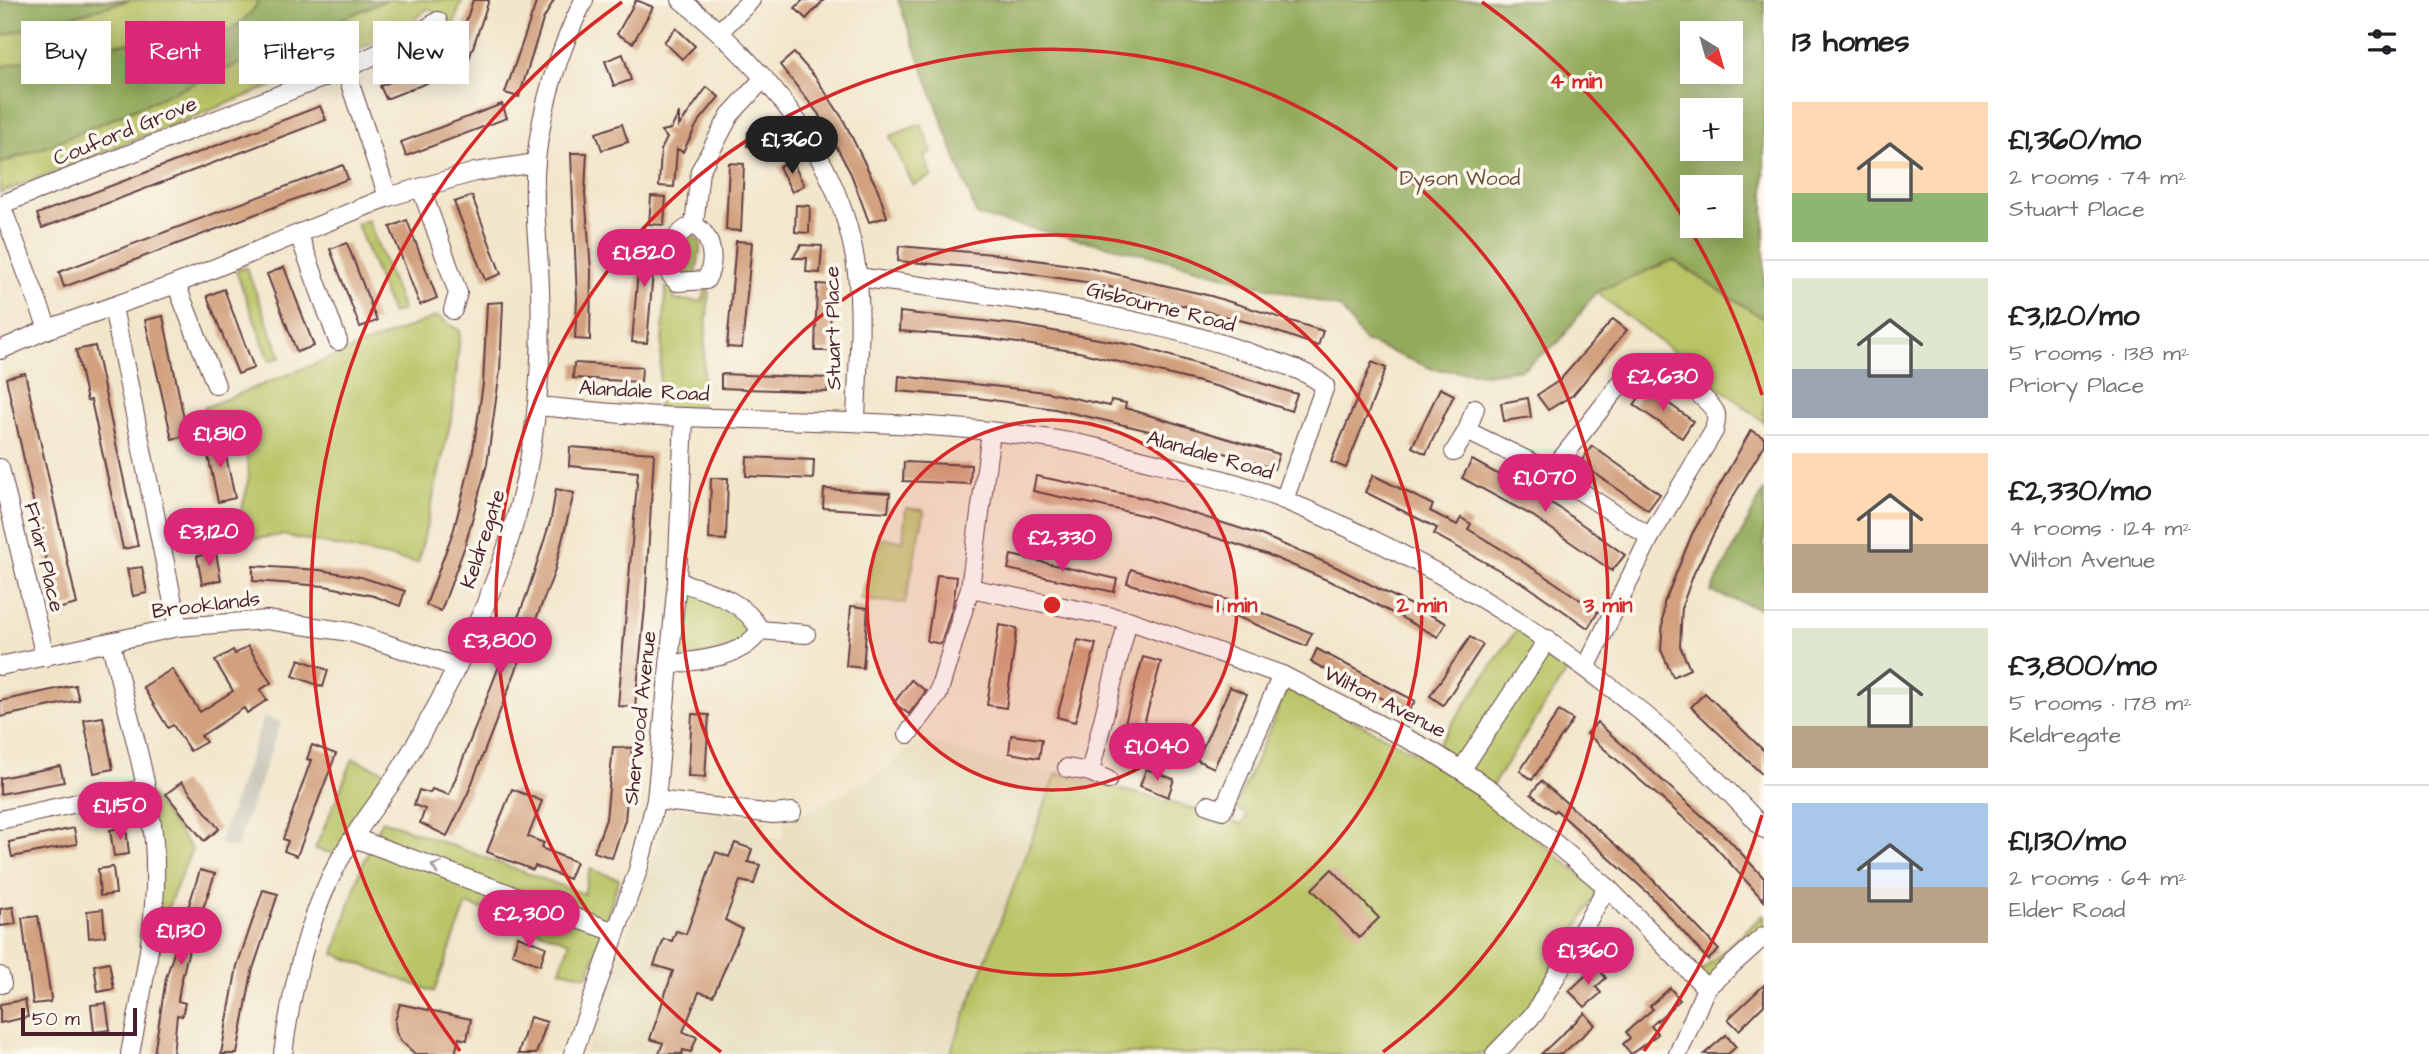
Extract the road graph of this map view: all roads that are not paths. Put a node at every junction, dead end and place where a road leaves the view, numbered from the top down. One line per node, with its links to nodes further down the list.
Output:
1 (584, 0): 8 (street, Keldregate)
2 (681, 0): 4 (street, Stuart Place)
3 (751, 0): 4 (street)
4 (720, 31): 5 (street, Stuart Place)
5 (764, 78): 12 (street); 14 (street, Stuart Place)
6 (307, 84): 11 (street, Couford Grove)
7 (350, 84): 10 (street)
8 (536, 163): 9 (street); 22 (street, Keldregate)
9 (421, 188): 10 (street); 17 (street)
10 (388, 197): 13 (street)
11 (0, 205): 18 (street, Couford Grove)
12 (694, 225)
13 (299, 235): 15 (street); 19 (street)
14 (858, 277): 25 (street, Stuart Place); 31 (street, Gisbourne Road)
15 (176, 284): 16 (street); 21 (street)
16 (113, 307): 18 (street); 37 (street)
17 (453, 310)
18 (48, 329): 20 (street)
19 (338, 341)
20 (0, 350)
21 (216, 385)
22 (539, 406): 24 (street, Alandale Road); 46 (street, Keldregate)
23 (1475, 408): 26 (street)
24 (684, 417): 25 (street, Alandale Road); 34 (street, Sherwood Avenue)
25 (856, 422): 27 (street, Alandale Road)
26 (1467, 431): 28 (street); 30 (street)
27 (990, 432): 31 (street, Alandale Road); 35 (street)
28 (1454, 453)
29 (0, 468): 32 (street, Friar Place)
30 (1551, 472): 33 (street); 33 (street)
31 (1284, 500): 40 (street, Alandale Road)
32 (4, 515): 42 (street, Friar Place)
33 (1650, 537): 45 (street)
34 (677, 581): 38 (street); 43 (street, Sherwood Avenue)
35 (970, 588): 36 (street, Wilton Avenue); 48 (street)
36 (1128, 620): 47 (street, Wilton Avenue); 51 (street)
37 (178, 627): 41 (street, Brooklands); 46 (street, Brooklands)
38 (760, 630): 39 (street); 43 (street)
39 (806, 634)
40 (1548, 639): 45 (street, Alandale Road); 50 (street)
41 (111, 644): 42 (street, Brooklands); 53 (street)
42 (45, 657): 44 (street, Brooklands)
43 (669, 665): 54 (street, Sherwood Avenue)
44 (0, 666)
45 (1587, 666): 58 (street, Alandale Road)
46 (457, 667): 59 (street, Keldregate)
47 (1282, 675): 50 (street, Wilton Avenue); 55 (street)
48 (908, 734)
49 (1067, 768): 51 (street)
50 (1461, 769): 60 (street, Wilton Avenue)
51 (1090, 772): 52 (street)
52 (1108, 780)
53 (146, 788): 57 (street); 64 (street)
54 (656, 800): 56 (street); 61 (street, Sherwood Avenue)
55 (1222, 811)
56 (792, 812)
57 (0, 820)
58 (1764, 828)
59 (354, 838): 61 (street, one-way to 59); 65 (street, Keldregate)
60 (1607, 887): 63 (street, Wilton Avenue); 67 (street)
61 (615, 932): 66 (street, Sherwood Avenue)
62 (1764, 936): 63 (street)
63 (1706, 988): 68 (street)
64 (130, 1054)
65 (283, 1054)
66 (573, 1054)
67 (1495, 1054)
68 (1678, 1054)

